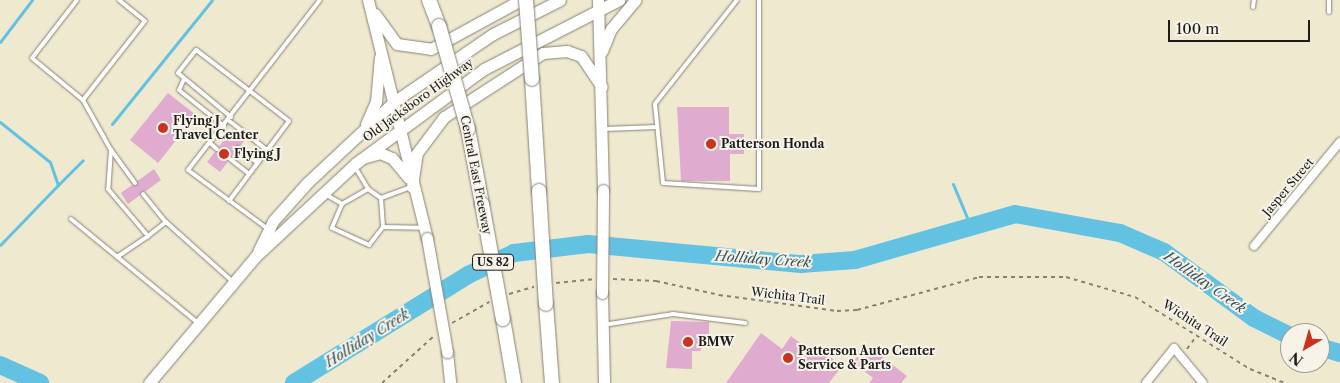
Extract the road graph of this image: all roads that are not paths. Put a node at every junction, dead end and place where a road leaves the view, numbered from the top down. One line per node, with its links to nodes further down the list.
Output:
1 (77, 0): 23 (lane)
2 (119, 0): 23 (lane)
3 (320, 0): 22 (lane)
4 (431, 0): 66 (highway, Central East Freeway / US 82, bridge)
5 (521, 0): 14 (main road)
6 (526, 0): 67 (highway, bridge)
7 (560, 0): 24 (main road, Old Jacksboro Highway)
8 (619, 0): 15 (main road, Old Jacksboro Highway)
9 (635, 0): 19 (main road)
10 (737, 0): 28 (lane)
11 (759, 0): 28 (lane)
12 (1254, 0): 16 (lane)
13 (1329, 0): 17 (lane)
14 (370, 4): 18 (main road)
15 (599, 4): 19 (main road); 29 (main road, Old Jacksboro Highway)
16 (1254, 7)
17 (1329, 12)
18 (381, 48): 24 (main road); 27 (main road)
19 (601, 55): 21 (main road)
20 (184, 79): 22 (lane); 25 (lane); 26 (lane)
21 (602, 87): 30 (main road); 44 (main road)
22 (250, 92): 25 (lane); 38 (lane)
23 (83, 100): 37 (lane)
24 (395, 101): 27 (main road, Old Jacksboro Highway); 29 (main road)
25 (229, 118): 26 (lane); 38 (lane)
26 (224, 126): 31 (lane)
27 (365, 126): 54 (main road, Old Jacksboro Highway)
28 (657, 127): 30 (lane)
29 (400, 128): 40 (main road, Old Jacksboro Highway); 44 (main road)
30 (604, 129): 63 (main road, bridge)
31 (219, 132): 32 (lane); 34 (lane)
32 (226, 138)
33 (1340, 142): 57 (street, Jasper Street)
34 (210, 143): 36 (lane); 49 (lane)
35 (238, 148): 41 (lane)
36 (217, 149)
37 (111, 150): 43 (lane); 56 (lane)
38 (267, 150): 41 (lane)
39 (230, 159): 42 (lane)
40 (358, 161): 44 (main road); 45 (lane); 46 (main road, Old Jacksboro Highway)
41 (258, 163): 42 (lane)
42 (249, 174): 49 (lane)
43 (135, 183)
44 (411, 183): 48 (lane); 55 (main road)
45 (368, 189): 48 (lane); 50 (lane)
46 (322, 193): 50 (lane); 58 (main road, Old Jacksboro Highway)
47 (143, 194): 52 (lane)
48 (381, 198): 53 (lane)
49 (229, 201): 54 (lane)
50 (342, 204): 53 (lane)
51 (70, 219): 59 (lane)
52 (166, 222): 56 (lane); 60 (lane)
53 (383, 227): 55 (lane)
54 (269, 230): 58 (main road, Old Jacksboro Highway)
55 (425, 233): 65 (main road, bridge)
56 (148, 236): 59 (lane)
57 (1254, 246)
58 (256, 256): 60 (main road, Old Jacksboro Highway)
59 (117, 257): 62 (lane)
60 (233, 282): 62 (main road, Old Jacksboro Highway)
61 (744, 323): 63 (lane)
62 (198, 324): 64 (main road, Old Jacksboro Highway)
63 (604, 325): 68 (main road)
64 (149, 383)
65 (450, 383)
66 (514, 383)
67 (552, 383)
68 (604, 383)
69 (1146, 383): 70 (street)
70 (1203, 383)

